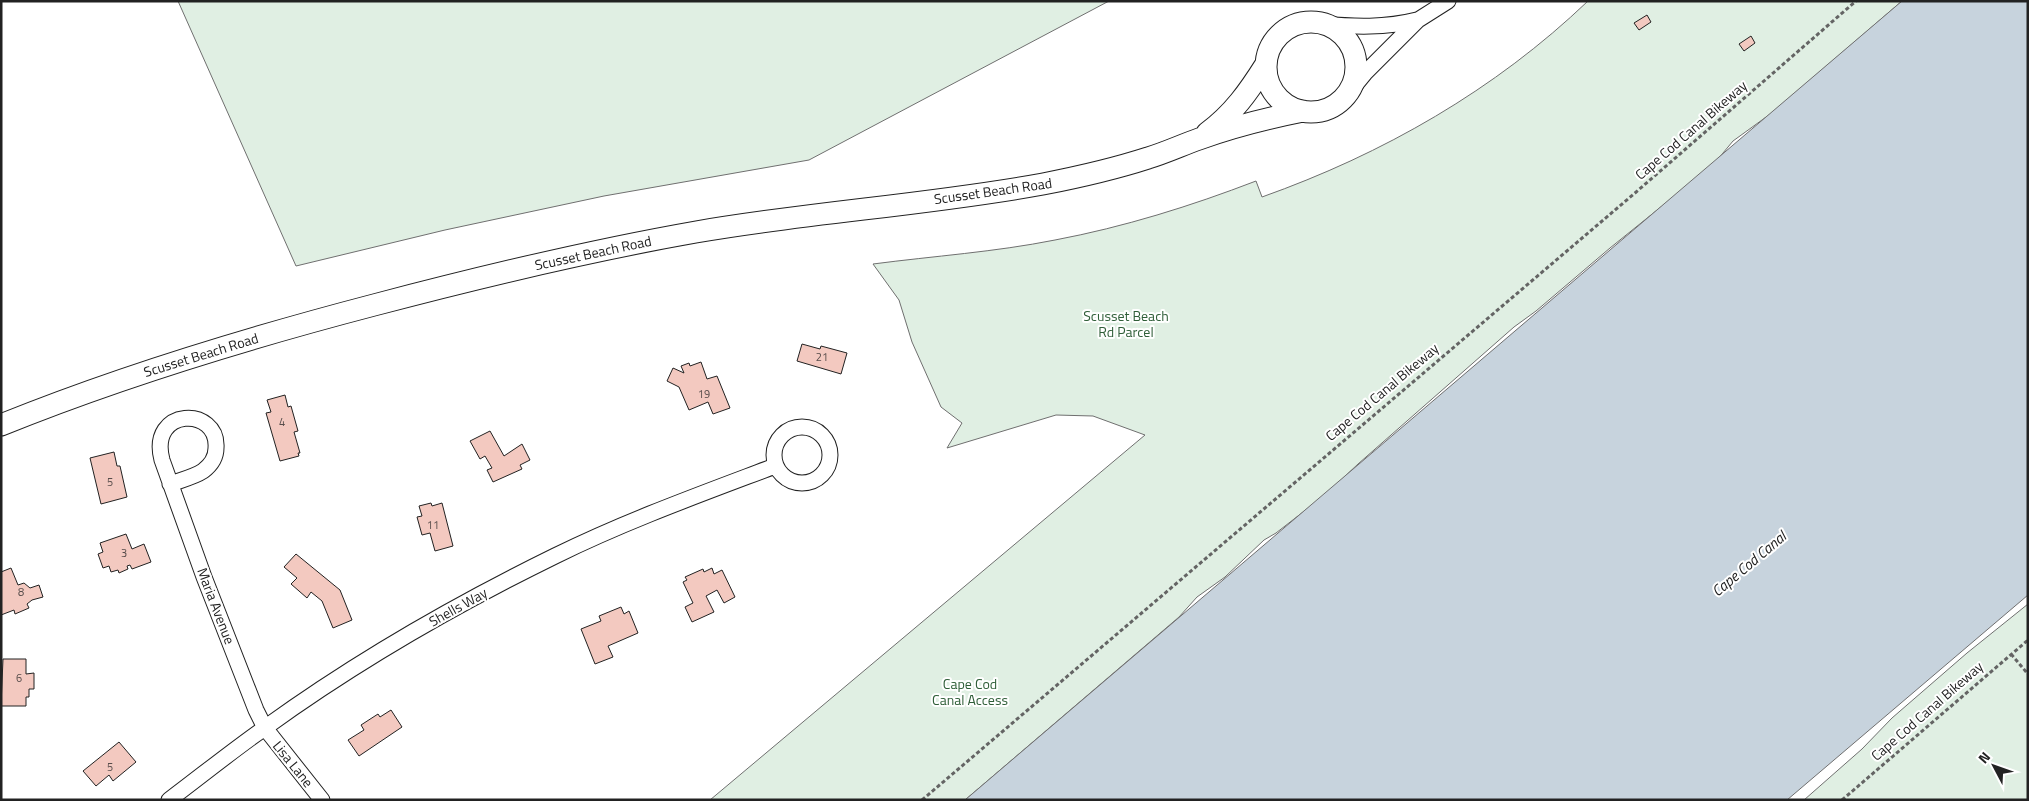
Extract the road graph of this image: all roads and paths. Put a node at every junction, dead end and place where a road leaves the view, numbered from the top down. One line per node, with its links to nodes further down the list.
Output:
1 (1448, 1): 3 (street, Scusset Beach Road)
2 (1856, 1): 18 (path, Cape Cod Canal Bikeway)
3 (1418, 20): 4 (street, Scusset Beach Road); 6 (street, Scusset Beach Road)
4 (1322, 24): 5 (main road, Scusset Beach Road); 6 (main road)
5 (1266, 64): 7 (main road); 8 (main road, Scusset Beach Road)
6 (1346, 95): 7 (main road, Scusset Beach Road)
7 (1303, 112): 8 (main road, Scusset Beach Road)
8 (1198, 139): 9 (main road, Scusset Beach Road)
9 (1, 425)
10 (775, 466): 15 (street, Shells Way)
11 (170, 484): 11 (street, Maria Avenue); 15 (street, Maria Avenue)
12 (2028, 640): 13 (path, Cape Cod Canal Bikeway)
13 (2011, 654): 14 (path); 19 (path, Cape Cod Canal Bikeway)
14 (2028, 674)
15 (265, 728): 16 (street, Shells Way); 17 (street, Lisa Lane)
16 (169, 800)
17 (322, 800)
18 (922, 800)
19 (1842, 800)

